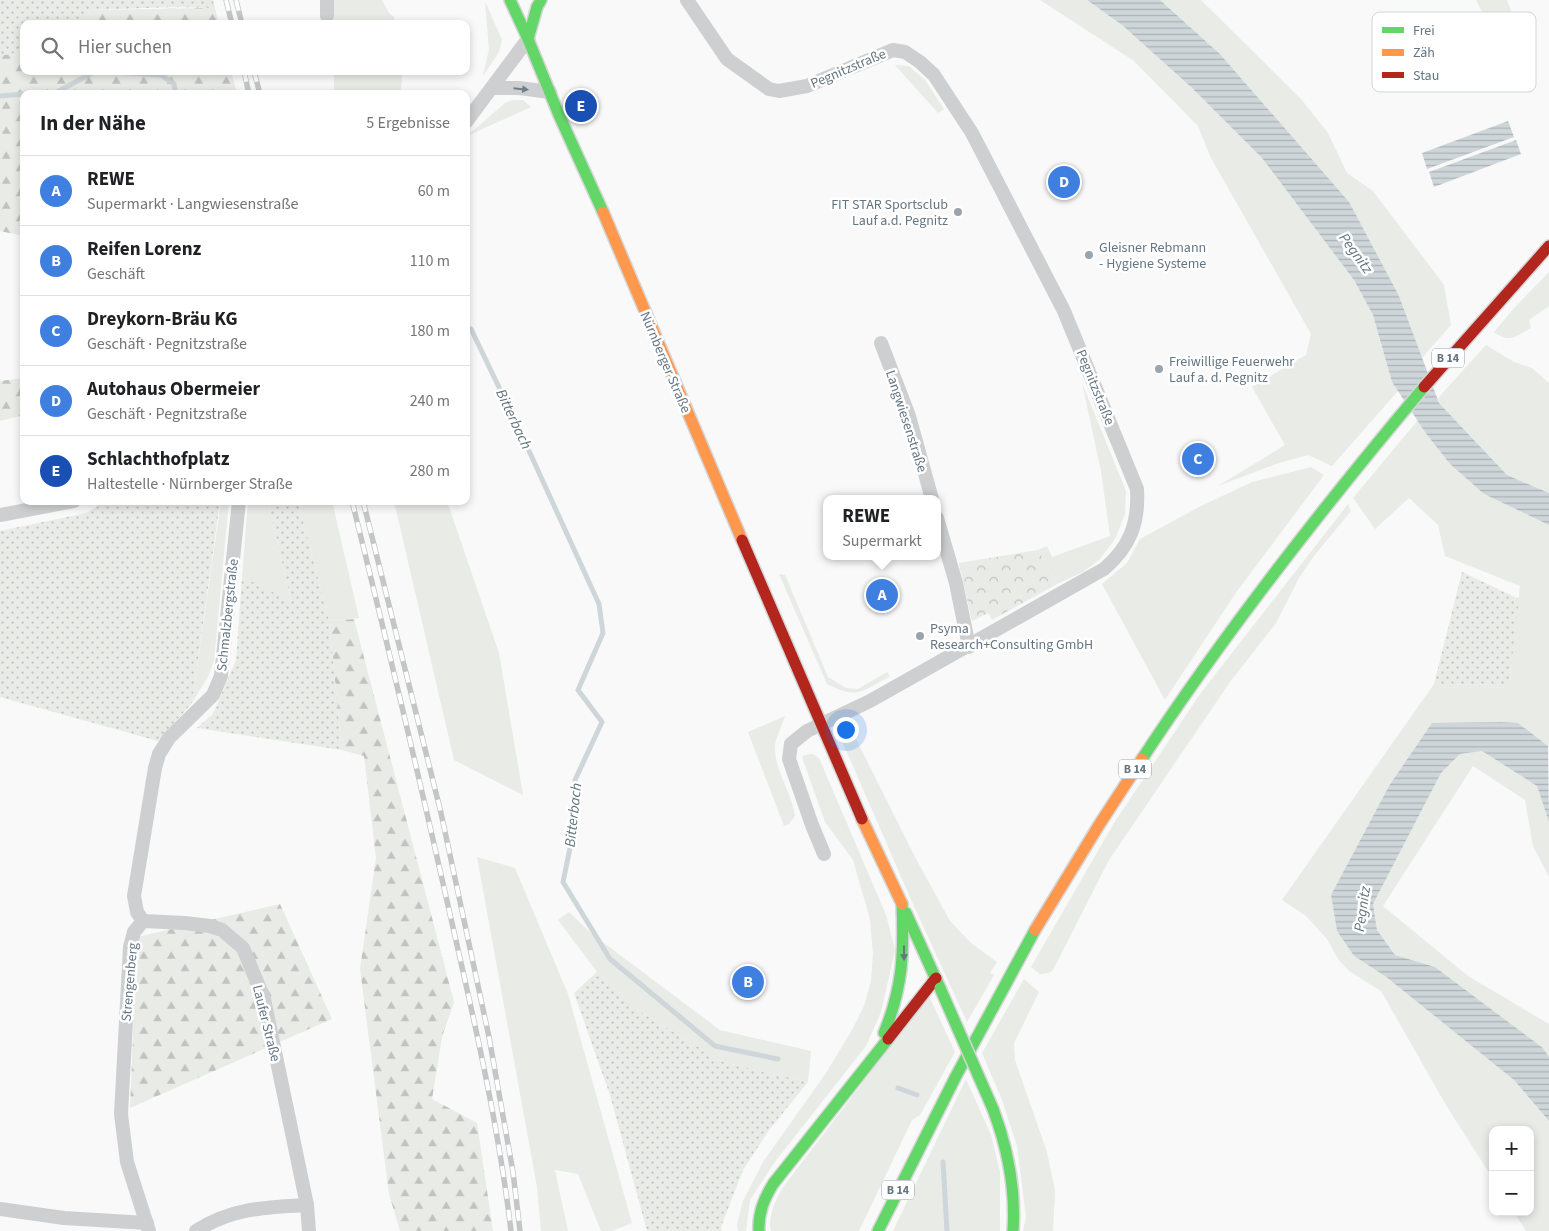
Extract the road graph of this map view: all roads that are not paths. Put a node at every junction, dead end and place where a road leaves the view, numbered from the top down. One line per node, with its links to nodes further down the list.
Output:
1 (327, 0): 5 (street)
2 (510, 0): 6 (main road, Nürnberger Straße)
3 (541, 0): 6 (main road)
4 (687, 0): 17 (street, Pegnitzstraße)
5 (327, 16)
6 (528, 39): 7 (street); 8 (main road, Nürnberger Straße)
7 (493, 88): 8 (street, one-way to 8); 9 (street)
8 (550, 92): 18 (main road, Nürnberger Straße)
9 (470, 117)
10 (1549, 246): 30 (main road, B 14)
11 (881, 343): 12 (street, Langwiesenstraße)
12 (931, 495)
13 (53, 505): 15 (street)
14 (239, 505): 21 (street, Schmalzbergstraße)
15 (0, 515)
16 (941, 532): 17 (street)
17 (969, 647): 18 (street, Pegnitzstraße)
18 (822, 725): 19 (street); 20 (main road, Nürnberger Straße)
19 (824, 854)
20 (902, 904): 22 (main road, Nürnberger Straße); 23 (main road, one-way to 23)
21 (143, 921): 24 (street, Laufer Straße); 26 (street, Strengenberg)
22 (938, 983): 23 (main road); 31 (main road, Nürnberger Straße, bridge)
23 (872, 1059): 29 (main road)
24 (307, 1205): 27 (street); 28 (street, Laufer Straße)
25 (0, 1208): 26 (street)
26 (148, 1227)
27 (196, 1231)
28 (309, 1231)
29 (759, 1231)
30 (878, 1231)
31 (1013, 1231)

